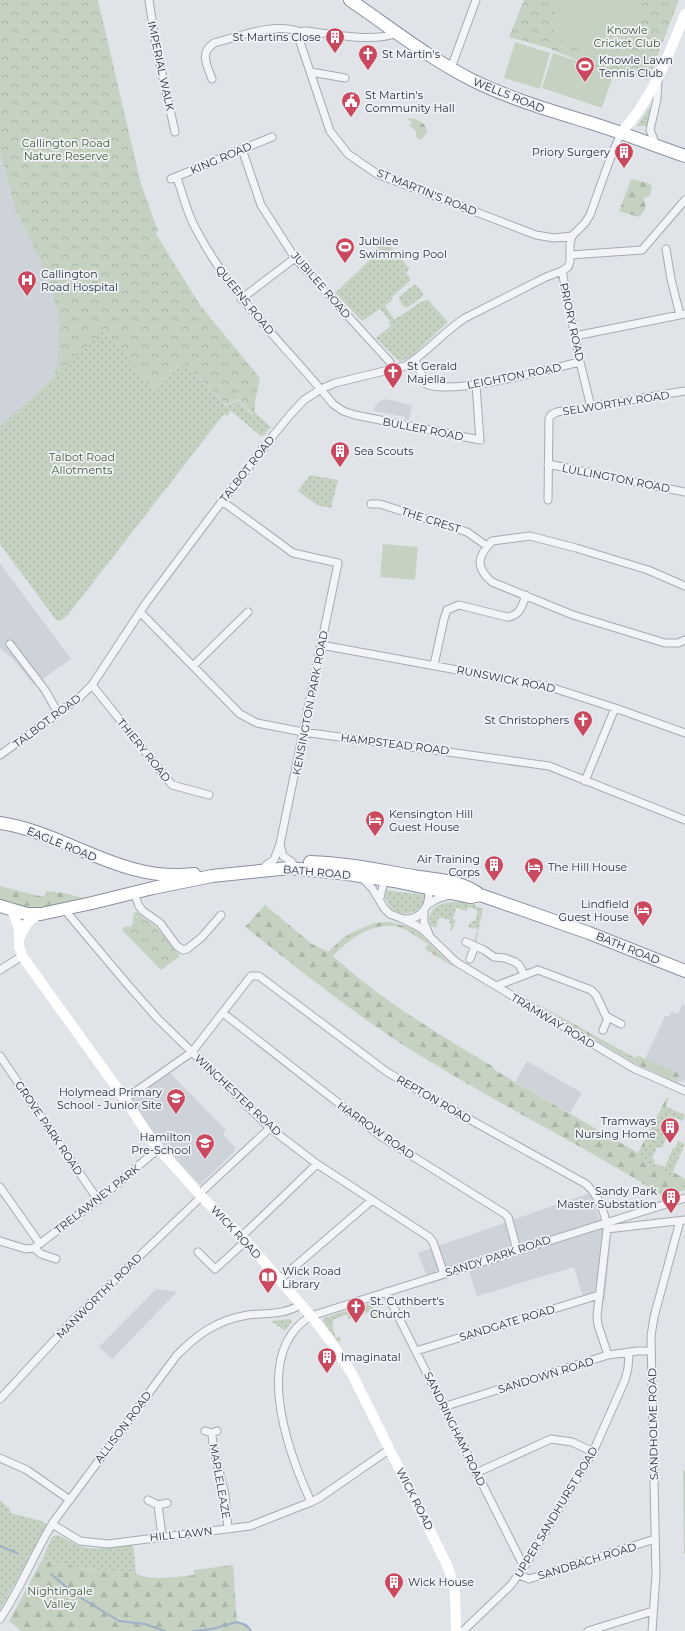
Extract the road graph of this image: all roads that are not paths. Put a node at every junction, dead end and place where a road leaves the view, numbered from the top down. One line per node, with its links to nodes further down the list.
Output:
1 (149, 0): 12 (street, IMPERIAL WALK)
2 (350, 0): 6 (highway, WELLS ROAD)
3 (476, 0): 7 (street)
4 (685, 14): 10 (street)
5 (300, 32): 6 (street); 8 (street, ST MARTIN'S ROAD); 11 (street)
6 (398, 33): 7 (highway, WELLS ROAD)
7 (451, 68): 13 (highway, WELLS ROAD)
8 (311, 72): 9 (street); 20 (street, ST MARTIN'S ROAD)
9 (345, 78)
10 (658, 78): 13 (street); 15 (street)
11 (212, 79)
12 (175, 132)
13 (621, 133): 15 (highway, WELLS ROAD); 20 (street)
14 (272, 137): 16 (street, KING ROAD)
15 (656, 146): 17 (highway, WELLS ROAD)
16 (242, 149): 18 (street, KING ROAD); 23 (street, JUBILEE ROAD)
17 (685, 156)
18 (174, 178): 25 (street, QUEENS ROAD)
19 (685, 200): 22 (street)
20 (572, 236): 22 (street, PRIORY ROAD)
21 (666, 249): 26 (street)
22 (570, 255): 24 (street, PRIORY ROAD)
23 (295, 258): 25 (street); 30 (street, JUBILEE ROAD)
24 (562, 271): 27 (street, PRIORY ROAD); 28 (street, TALBOT ROAD)
25 (241, 299): 32 (street, QUEENS ROAD)
26 (682, 314): 27 (street)
27 (575, 336): 29 (street, PRIORY ROAD)
28 (415, 360): 30 (street, TALBOT ROAD); 31 (street, LEIGHTON ROAD)
29 (580, 362): 31 (street, LEIGHTON ROAD); 34 (street, PRIORY ROAD)
30 (394, 369): 32 (street, TALBOT ROAD)
31 (476, 385): 32 (street, BULLER ROAD)
32 (321, 389): 38 (street, TALBOT ROAD)
33 (685, 391): 34 (street, SELWORTHY ROAD)
34 (591, 406): 35 (street, SELWORTHY ROAD)
35 (548, 464): 36 (street, LULLINGTON ROAD); 37 (street)
36 (685, 492)
37 (548, 500)
38 (222, 501): 43 (street, TALBOT ROAD); 47 (street, KENSINGTON PARK ROAD)
39 (371, 504): 40 (street, THE CREST)
40 (488, 546): 41 (street); 42 (street)
41 (685, 586)
42 (526, 595): 45 (street); 48 (street)
43 (140, 612): 49 (street, HAMPSTEAD ROAD); 50 (street, TALBOT ROAD)
44 (248, 612): 49 (street)
45 (685, 640)
46 (10, 644): 52 (street)
47 (321, 645): 48 (street, RUNSWICK ROAD); 53 (street, KENSINGTON PARK ROAD)
48 (434, 665): 51 (street, RUNSWICK ROAD)
49 (193, 666): 53 (street, HAMPSTEAD ROAD)
50 (90, 687): 52 (street, TALBOT ROAD); 57 (street, THIERY ROAD)
51 (616, 708): 54 (street, RUNSWICK ROAD); 56 (street)
52 (58, 713): 55 (street, TALBOT ROAD)
53 (303, 732): 56 (street, HAMPSTEAD ROAD); 60 (street, KENSINGTON PARK ROAD)
54 (685, 733)
55 (0, 755)
56 (585, 781): 58 (street, HAMPSTEAD ROAD)
57 (209, 795)
58 (685, 820)
59 (0, 823): 63 (highway, EAGLE ROAD)
60 (280, 844): 61 (street); 62 (street, KENSINGTON PARK ROAD)
61 (292, 862): 62 (highway, BATH ROAD); 67 (highway, BATH ROAD)
62 (266, 865): 64 (highway, BATH ROAD)
63 (124, 866): 65 (highway, EAGLE ROAD); 71 (highway, EAGLE ROAD)
64 (234, 870): 66 (highway, BATH ROAD); 68 (highway, BATH ROAD)
65 (192, 874): 66 (highway, BATH ROAD)
66 (209, 874): 71 (highway, BATH ROAD)
67 (385, 875): 68 (highway, BATH ROAD); 69 (highway, BATH ROAD); 70 (highway, BATH ROAD); 74 (street)
68 (360, 876): 74 (street, TRAMWAY ROAD)
69 (415, 877): 70 (street); 73 (highway, BATH ROAD)
70 (428, 888): 72 (highway, BATH ROAD); 76 (street, TRAMWAY ROAD)
71 (134, 893): 77 (highway, BATH ROAD); 80 (street)
72 (458, 894): 73 (highway, BATH ROAD); 76 (street)
73 (480, 895): 89 (highway, BATH ROAD)
74 (380, 898): 81 (street, TRAMWAY ROAD)
75 (0, 906): 78 (highway, BATH ROAD)
76 (425, 908): 81 (street); 82 (street, TRAMWAY ROAD)
77 (64, 909): 79 (highway, BATH ROAD); 96 (street, WINCHESTER ROAD)
78 (12, 910): 79 (highway, BATH ROAD); 83 (street, WICK ROAD)
79 (41, 914): 83 (street)
80 (221, 915)
81 (403, 918): 82 (street, TRAMWAY ROAD)
82 (430, 936): 91 (street, TRAMWAY ROAD)
83 (20, 937): 86 (street, WICK ROAD)
84 (466, 942): 85 (street)
85 (475, 946): 87 (street); 90 (street)
86 (22, 956): 88 (street); 99 (street, WICK ROAD)
87 (470, 959)
88 (0, 970)
89 (685, 971)
90 (524, 974): 91 (street); 93 (street)
91 (496, 986): 98 (street, TRAMWAY ROAD)
92 (223, 1013): 96 (street); 109 (street, REPTON ROAD); 113 (street, HARROW ROAD)
93 (608, 1018): 94 (street); 95 (street)
94 (620, 1024)
95 (603, 1030)
96 (192, 1052): 99 (street); 100 (street, WINCHESTER ROAD)
97 (0, 1056): 106 (street, GROVE PARK ROAD)
98 (685, 1091)
99 (125, 1099): 101 (street, WICK ROAD)
100 (270, 1128): 102 (street, WINCHESTER ROAD); 104 (street, MANWORTHY ROAD)
101 (158, 1149): 104 (street, WICK ROAD); 106 (street, TRELAWNEY PARK)
102 (318, 1164): 107 (street, WINCHESTER ROAD); 110 (street)
103 (0, 1187): 112 (street)
104 (201, 1195): 110 (street, WICK ROAD); 126 (street, MANWORTHY ROAD)
105 (685, 1198): 109 (street, SANDY PARK ROAD)
106 (98, 1200): 112 (street, TRELAWNEY PARK)
107 (372, 1201): 116 (street, WINCHESTER ROAD); 117 (street)
108 (682, 1221): 109 (street); 123 (street, SANDHOLME ROAD)
109 (606, 1225): 113 (street, SANDY PARK ROAD); 119 (street)
110 (244, 1238): 114 (street); 117 (street, WICK ROAD)
111 (0, 1241): 112 (street)
112 (37, 1246): 115 (street)
113 (517, 1250): 116 (street, SANDY PARK ROAD)
114 (198, 1252)
115 (56, 1259)
116 (444, 1274): 118 (street, SANDY PARK ROAD)
117 (280, 1280): 120 (street, WICK ROAD)
118 (386, 1292): 121 (street, SANDY PARK ROAD); 122 (street, SANDRINGHAM ROAD)
119 (599, 1295): 122 (street, SANDGATE ROAD); 125 (street)
120 (301, 1304): 121 (street, WICK ROAD); 133 (street, ALLISON ROAD)
121 (311, 1316): 129 (street, WICK ROAD); 136 (street, SANDY PARK ROAD)
122 (416, 1351): 127 (street, SANDRINGHAM ROAD)
123 (651, 1351): 124 (street, SANDOWN ROAD); 141 (street, SANDHOLME ROAD)
124 (629, 1352): 125 (street, SANDOWN ROAD); 130 (street, UPPER SANDHURST ROAD)
125 (608, 1355): 127 (street, SANDOWN ROAD)
126 (0, 1399)
127 (443, 1407): 132 (street, SANDRINGHAM ROAD)
128 (211, 1432): 139 (street, MAPLELEAZE)
129 (390, 1449): 136 (street, HILL LAWN); 146 (street, WICK ROAD)
130 (593, 1452): 132 (street); 142 (street, UPPER SANDHURST ROAD)
131 (0, 1458): 133 (street)
132 (476, 1473): 142 (street, SANDRINGHAM ROAD)
133 (70, 1500): 138 (street, ALLISON ROAD)
134 (148, 1500): 137 (street)
135 (167, 1502): 137 (street)
136 (310, 1502): 139 (street, HILL LAWN)
137 (158, 1505): 140 (street)
138 (52, 1524): 140 (street, HILL LAWN); 145 (street, ALLISON ROAD)
139 (228, 1529): 140 (street, HILL LAWN)
140 (162, 1536)
141 (655, 1539): 143 (street, SANDBACH ROAD); 144 (street, SANDHOLME ROAD)
142 (526, 1564): 143 (street, UPPER SANDHURST ROAD)
143 (519, 1575): 147 (street, UPPER SANDHURST ROAD)
144 (653, 1611): 148 (street); 149 (street, SANDHOLME ROAD)
145 (0, 1619)
146 (456, 1631)
147 (463, 1631)
148 (588, 1631)
149 (652, 1631)

